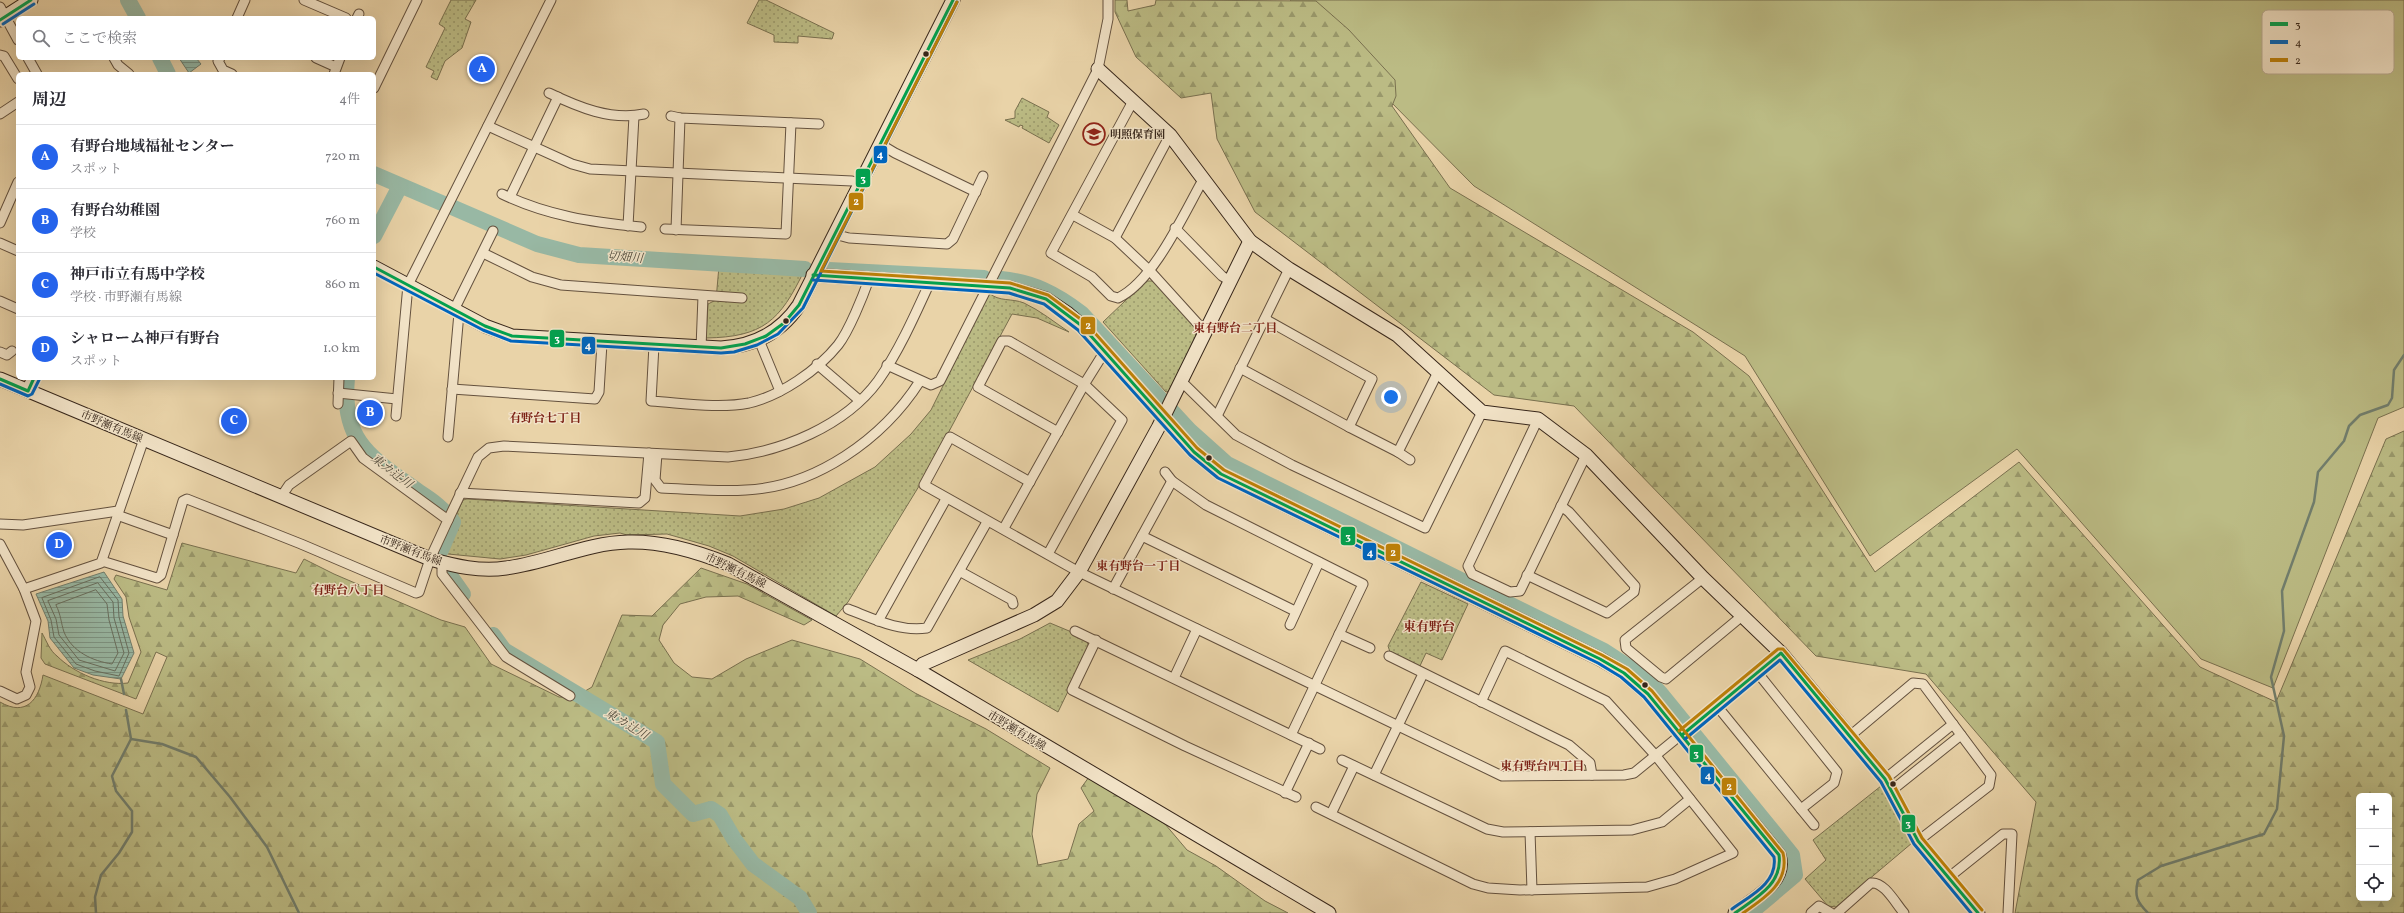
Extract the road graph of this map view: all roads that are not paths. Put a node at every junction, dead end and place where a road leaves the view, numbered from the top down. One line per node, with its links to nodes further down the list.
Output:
1 (32, 0): 8 (street)
2 (245, 0): 9 (street)
3 (304, 0): 10 (street)
4 (418, 0): 24 (street)
5 (551, 0): 32 (street)
6 (953, 0): 34 (street)
7 (1108, 0): 18 (street)
8 (2, 14): 11 (street)
9 (238, 16)
10 (341, 16)
11 (16, 37)
12 (0, 55): 23 (street)
13 (29, 60): 20 (street)
14 (115, 60): 21 (street)
15 (219, 60): 22 (street)
16 (319, 60): 19 (street)
17 (339, 60): 19 (street)
18 (1098, 69): 25 (street); 66 (street)
19 (335, 70)
20 (36, 72)
21 (127, 72)
22 (228, 72)
23 (16, 76)
24 (376, 84)
25 (1133, 101): 33 (street); 44 (street)
26 (16, 103): 27 (street)
27 (0, 114)
28 (644, 114): 29 (street)
29 (634, 116): 35 (street); 36 (street)
30 (791, 123): 31 (street); 37 (street); 39 (street)
31 (819, 124)
32 (488, 126): 35 (street); 65 (street)
33 (1170, 135): 40 (street); 53 (street)
34 (880, 144): 41 (street); 43 (street)
35 (534, 147): 36 (street); 46 (street)
36 (631, 170): 37 (street); 46 (street)
37 (677, 173): 39 (street); 50 (street)
38 (984, 176): 43 (street)
39 (789, 178): 41 (street); 50 (street)
40 (1204, 178): 48 (street); 54 (street)
41 (860, 183): 52 (street)
42 (16, 192): 45 (street)
43 (976, 192): 52 (street)
44 (1073, 215): 53 (street); 60 (street)
45 (0, 223)
46 (628, 226): 47 (street)
47 (641, 227)
48 (1175, 228): 60 (street); 63 (street)
49 (664, 229): 50 (street)
50 (676, 230)
51 (494, 231): 57 (street)
52 (834, 234): 61 (street)
53 (1115, 238): 60 (street)
54 (1250, 241): 59 (street); 63 (street)
55 (0, 243): 56 (street)
56 (16, 250)
57 (483, 253): 67 (street); 71 (street)
58 (376, 268): 65 (street)
59 (1289, 269): 72 (street); 84 (street)
60 (1150, 271): 73 (street)
61 (813, 275): 62 (street); 74 (street)
62 (869, 278): 64 (street); 81 (street)
63 (1230, 281): 73 (street)
64 (930, 282): 66 (street); 82 (street)
65 (408, 285): 71 (street); 95 (street)
66 (987, 285): 79 (street); 88 (street)
67 (703, 296): 68 (street); 77 (street)
68 (742, 298)
69 (0, 301): 70 (street)
70 (16, 308)
71 (456, 311): 75 (street); 91 (street)
72 (1265, 318): 83 (street); 103 (street)
73 (1207, 329): 89 (street)
74 (760, 340): 77 (street); 93 (street)
75 (602, 343): 76 (street); 91 (street)
76 (654, 345): 77 (street); 93 (street)
77 (701, 348)
78 (12, 351): 80 (street)
79 (1105, 351): 90 (street); 101 (street)
80 (0, 352)
81 (817, 364): 93 (street); 96 (street)
82 (887, 365): 88 (street); 96 (street)
83 (1240, 368): 100 (street); 103 (street)
84 (1437, 374): 98 (street); 107 (street)
85 (0, 379): 92 (street, 市野瀬有馬線)
86 (33, 380): 92 (street)
87 (339, 380): 94 (street)
88 (920, 381): 108 (street)
89 (1182, 381): 100 (street); 101 (street)
90 (1084, 384): 104 (street); 104 (street); 126 (street)
91 (452, 389): 105 (street)
92 (28, 391): 106 (street, 市野瀬有馬線)
93 (780, 391)
94 (338, 393): 95 (street); 97 (street)
95 (397, 399): 99 (street)
96 (859, 400): 108 (street)
97 (338, 404)
98 (1482, 412): 100 (street); 102 (street)
99 (396, 416)
100 (1217, 416)
101 (1163, 418): 131 (street); 161 (street)
102 (1538, 419): 109 (street); 132 (street)
103 (1349, 427): 107 (street)
104 (1058, 432): 113 (street)
105 (448, 437)
106 (144, 439): 115 (street, 市野瀬有馬線); 118 (street)
107 (1398, 452): 110 (street)
108 (653, 453): 114 (street); 114 (street)
109 (1586, 455): 117 (street); 133 (street)
110 (1410, 460)
111 (1165, 472): 112 (street)
112 (1172, 481): 124 (street); 129 (street)
113 (1030, 482): 116 (street); 122 (street)
114 (460, 493): 119 (street)
115 (281, 497): 119 (street); 128 (street, 市野瀬有馬線)
116 (946, 499): 120 (street); 140 (street)
117 (1561, 506): 132 (street); 132 (street)
118 (117, 513): 121 (street); 123 (street); 127 (street)
119 (448, 520): 128 (street)
120 (987, 522): 122 (street); 130 (street)
121 (0, 524)
122 (1004, 528): 126 (street)
123 (173, 534): 127 (street); 128 (street)
124 (1142, 536): 135 (street); 138 (street)
125 (0, 544): 134 (street)
126 (1048, 554): 131 (street)
127 (102, 560): 134 (street)
128 (436, 560): 149 (street, 市野瀬有馬線); 155 (street)
129 (1320, 562): 138 (street); 144 (street)
130 (961, 572): 136 (street); 140 (street)
131 (1079, 572): 135 (street); 149 (street)
132 (1527, 575)
133 (1702, 578): 139 (street); 139 (street)
134 (24, 589): 154 (street)
135 (1113, 589): 142 (street)
136 (1013, 604)
137 (848, 609): 140 (street)
138 (1295, 611): 141 (street)
139 (1742, 616): 147 (street)
140 (878, 621)
141 (1290, 625)
142 (1197, 629): 152 (street); 153 (street)
143 (1075, 631): 145 (street)
144 (1339, 634): 146 (street); 153 (street)
145 (1096, 640): 152 (street); 173 (street)
146 (1370, 648)
147 (1781, 654): 150 (street); 163 (street)
148 (1389, 656): 151 (street)
149 (918, 670): 184 (street, 市野瀬有馬線)
150 (1757, 672): 157 (street); 177 (street)
151 (1423, 674): 156 (street); 159 (street)
152 (1174, 678): 160 (street)
153 (1313, 685): 159 (street); 160 (street)
154 (0, 691)
155 (570, 696)
156 (1481, 702): 166 (street); 169 (street)
157 (1717, 706): 161 (street); 177 (street)
158 (1953, 724): 162 (street); 163 (street); 171 (street)
159 (1398, 726): 169 (street); 170 (street)
160 (1291, 734): 164 (street)
161 (1682, 735): 166 (street); 185 (street)
162 (1961, 735): 172 (street); 181 (street)
163 (1850, 736): 171 (street)
164 (1308, 743): 165 (street); 173 (street)
165 (1320, 749)
166 (1656, 756): 169 (street); 175 (street)
167 (1342, 760): 168 (street)
168 (1354, 766): 170 (street); 178 (street)
169 (1592, 775)
170 (1374, 776): 180 (street)
171 (1885, 780): 172 (street)
172 (1891, 791): 181 (street)
173 (1285, 793): 174 (street)
174 (1296, 797)
175 (1690, 799): 180 (street); 183 (street)
176 (1316, 807): 178 (street)
177 (1801, 809): 179 (street)
178 (1331, 814): 183 (street)
179 (1814, 825)
180 (1530, 832): 183 (street)
181 (1918, 841): 182 (street)
182 (1948, 878): 190 (street); 191 (street)
183 (1532, 890)
184 (1329, 913)
185 (1736, 913)
186 (1811, 913): 187 (street)
187 (1831, 913)
188 (1837, 913): 189 (street)
189 (1904, 913)
190 (1978, 913)
191 (2008, 913)

